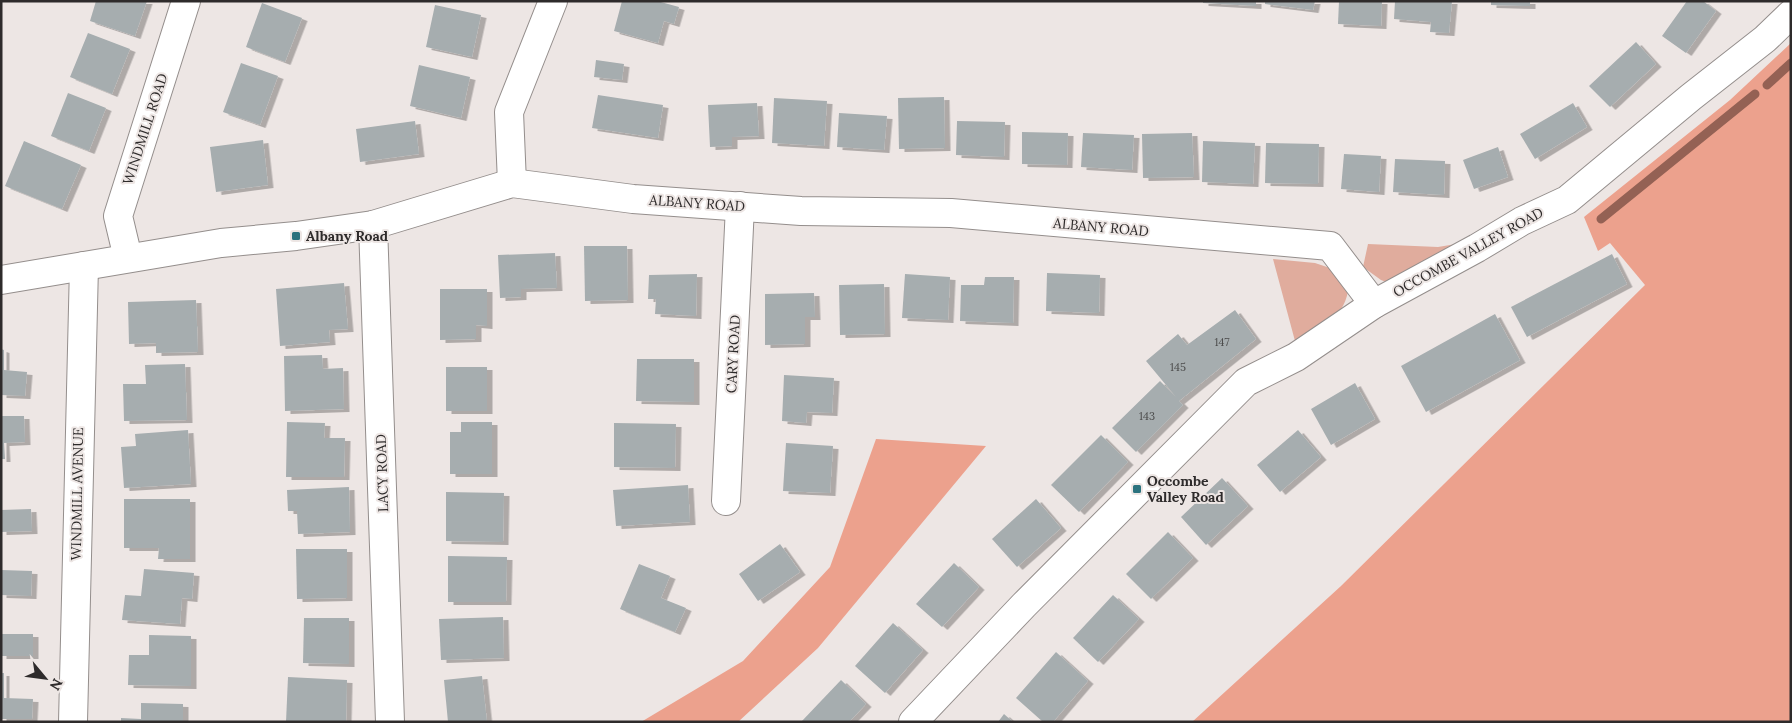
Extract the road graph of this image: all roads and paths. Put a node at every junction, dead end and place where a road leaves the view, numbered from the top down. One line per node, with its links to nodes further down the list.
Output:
1 (186, 1): 7 (street, WINDMILL ROAD)
2 (553, 1): 4 (street)
3 (1791, 14): 10 (street, OCCOMBE VALLEY ROAD)
4 (512, 183): 5 (street, ALBANY ROAD); 6 (street, ALBANY ROAD)
5 (740, 206): 10 (street, ALBANY ROAD); 11 (street, CARY ROAD)
6 (373, 224): 7 (street, ALBANY ROAD); 13 (street, LACY ROAD)
7 (128, 258): 8 (street, ALBANY ROAD)
8 (84, 266): 9 (street, ALBANY ROAD); 12 (street, WINDMILL AVENUE)
9 (1, 280)
10 (1374, 304): 14 (street, OCCOMBE VALLEY ROAD)
11 (726, 501)
12 (73, 722)
13 (390, 722)
14 (913, 722)

